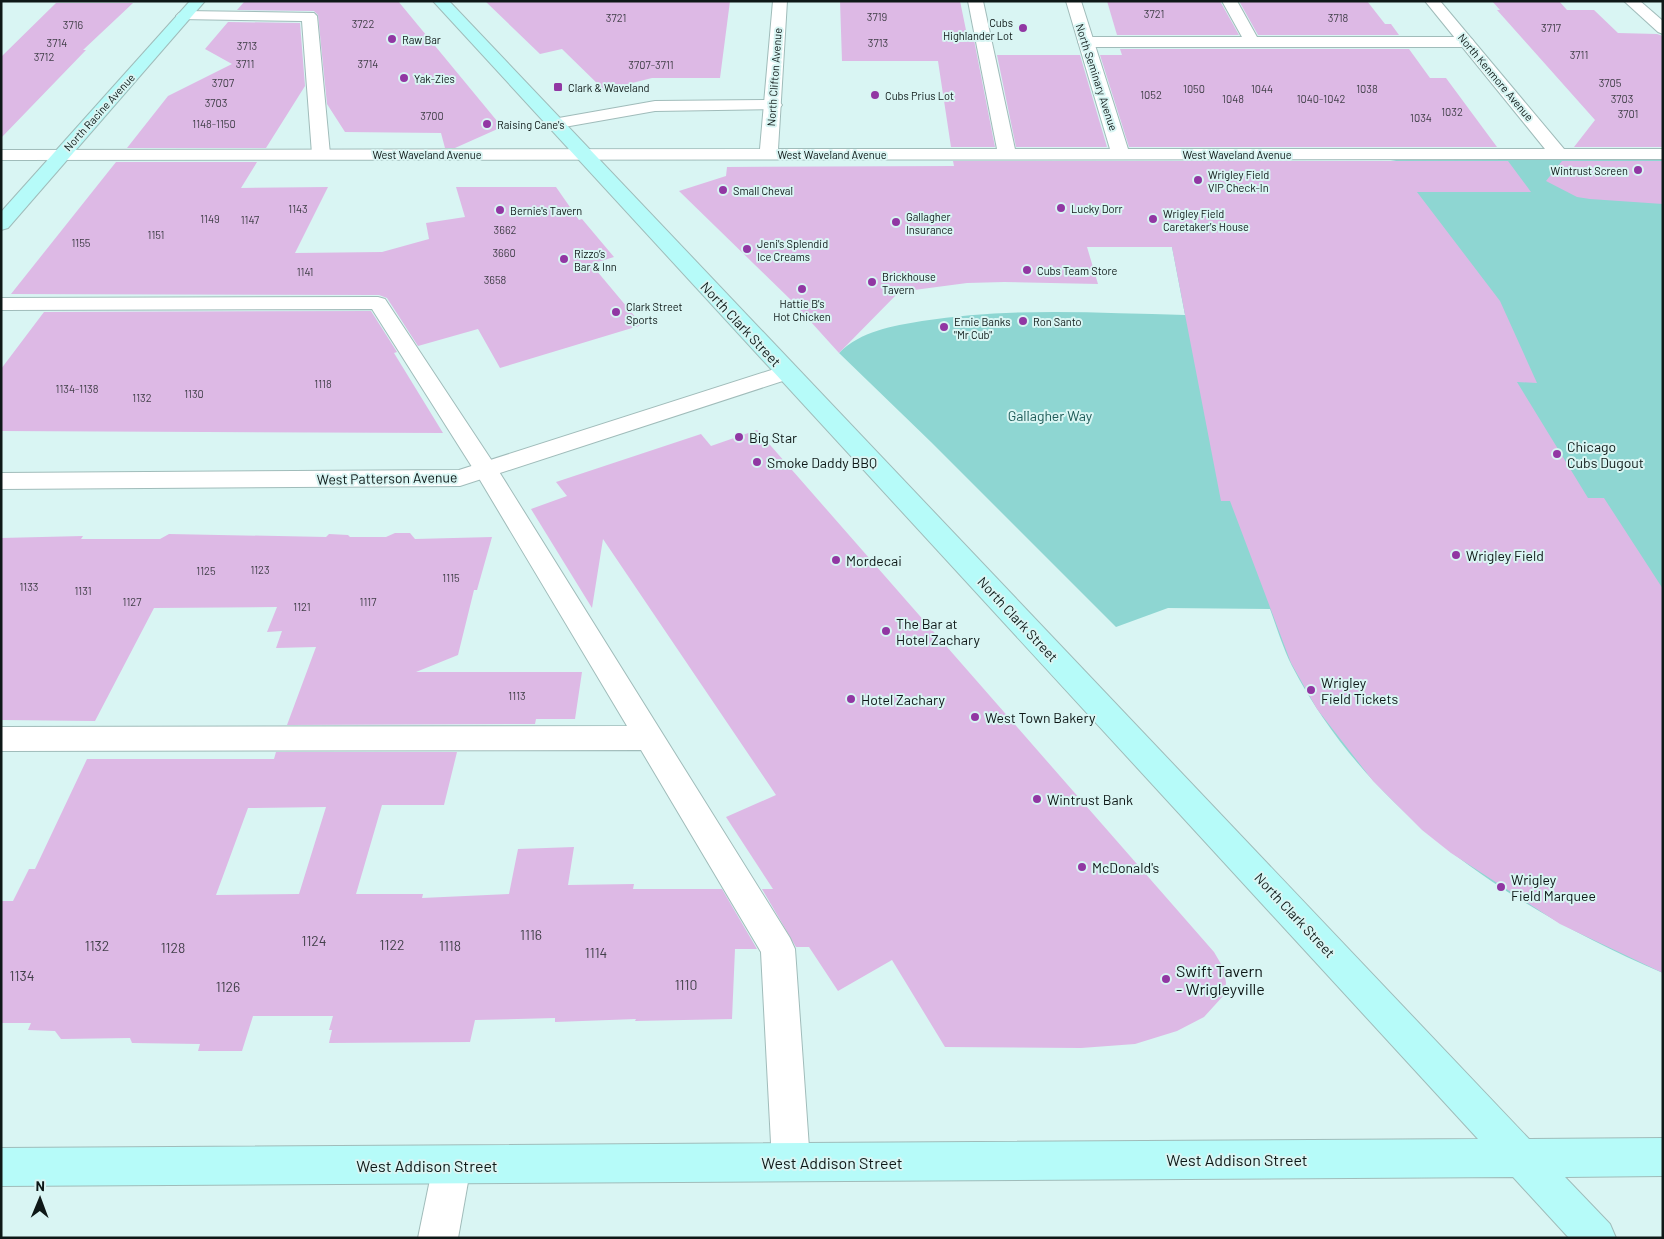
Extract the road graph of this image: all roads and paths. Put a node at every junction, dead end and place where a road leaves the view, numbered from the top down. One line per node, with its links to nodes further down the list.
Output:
1 (198, 1): 9 (main road, North Racine Avenue)
2 (440, 1): 15 (main road, North Clark Street)
3 (780, 1): 14 (street, North Clifton Avenue)
4 (975, 1): 19 (street)
5 (1073, 1): 11 (street, North Seminary Avenue)
6 (1229, 1): 12 (street)
7 (1432, 1): 13 (street, North Kenmore Avenue)
8 (1631, 1): 10 (street)
9 (184, 16): 16 (street); 24 (main road, North Racine Avenue)
10 (1660, 24)
11 (1086, 42): 12 (street); 20 (street, North Seminary Avenue)
12 (1252, 42): 13 (street)
13 (1466, 42): 21 (street, North Kenmore Avenue)
14 (773, 105): 15 (street); 18 (street, North Clifton Avenue)
15 (553, 124): 17 (main road, North Clark Street)
16 (321, 154): 17 (street, West Waveland Avenue); 24 (street, West Waveland Avenue)
17 (581, 154): 18 (street, West Waveland Avenue); 27 (main road, North Clark Street)
18 (770, 154): 19 (street, West Waveland Avenue)
19 (1007, 154): 20 (street, West Waveland Avenue)
20 (1121, 154): 21 (street, West Waveland Avenue)
21 (1559, 154): 22 (street, West Waveland Avenue)
22 (1663, 154)
23 (1, 155): 24 (street, West Waveland Avenue)
24 (61, 155): 25 (main road, North Racine Avenue)
25 (1, 224)
26 (1, 304): 28 (street)
27 (787, 372): 28 (street, West Patterson Avenue); 33 (main road, North Clark Street)
28 (486, 470): 29 (street, West Patterson Avenue); 30 (street)
29 (1, 482)
30 (648, 738): 31 (street); 34 (street)
31 (1, 739)
32 (1663, 1157): 33 (main road, West Addison Street)
33 (1522, 1158): 34 (main road, West Addison Street); 38 (main road, North Clark Street)
34 (791, 1162): 35 (main road, West Addison Street)
35 (452, 1164): 36 (main road, West Addison Street); 37 (street)
36 (1, 1167)
37 (438, 1238)
38 (1596, 1238)

